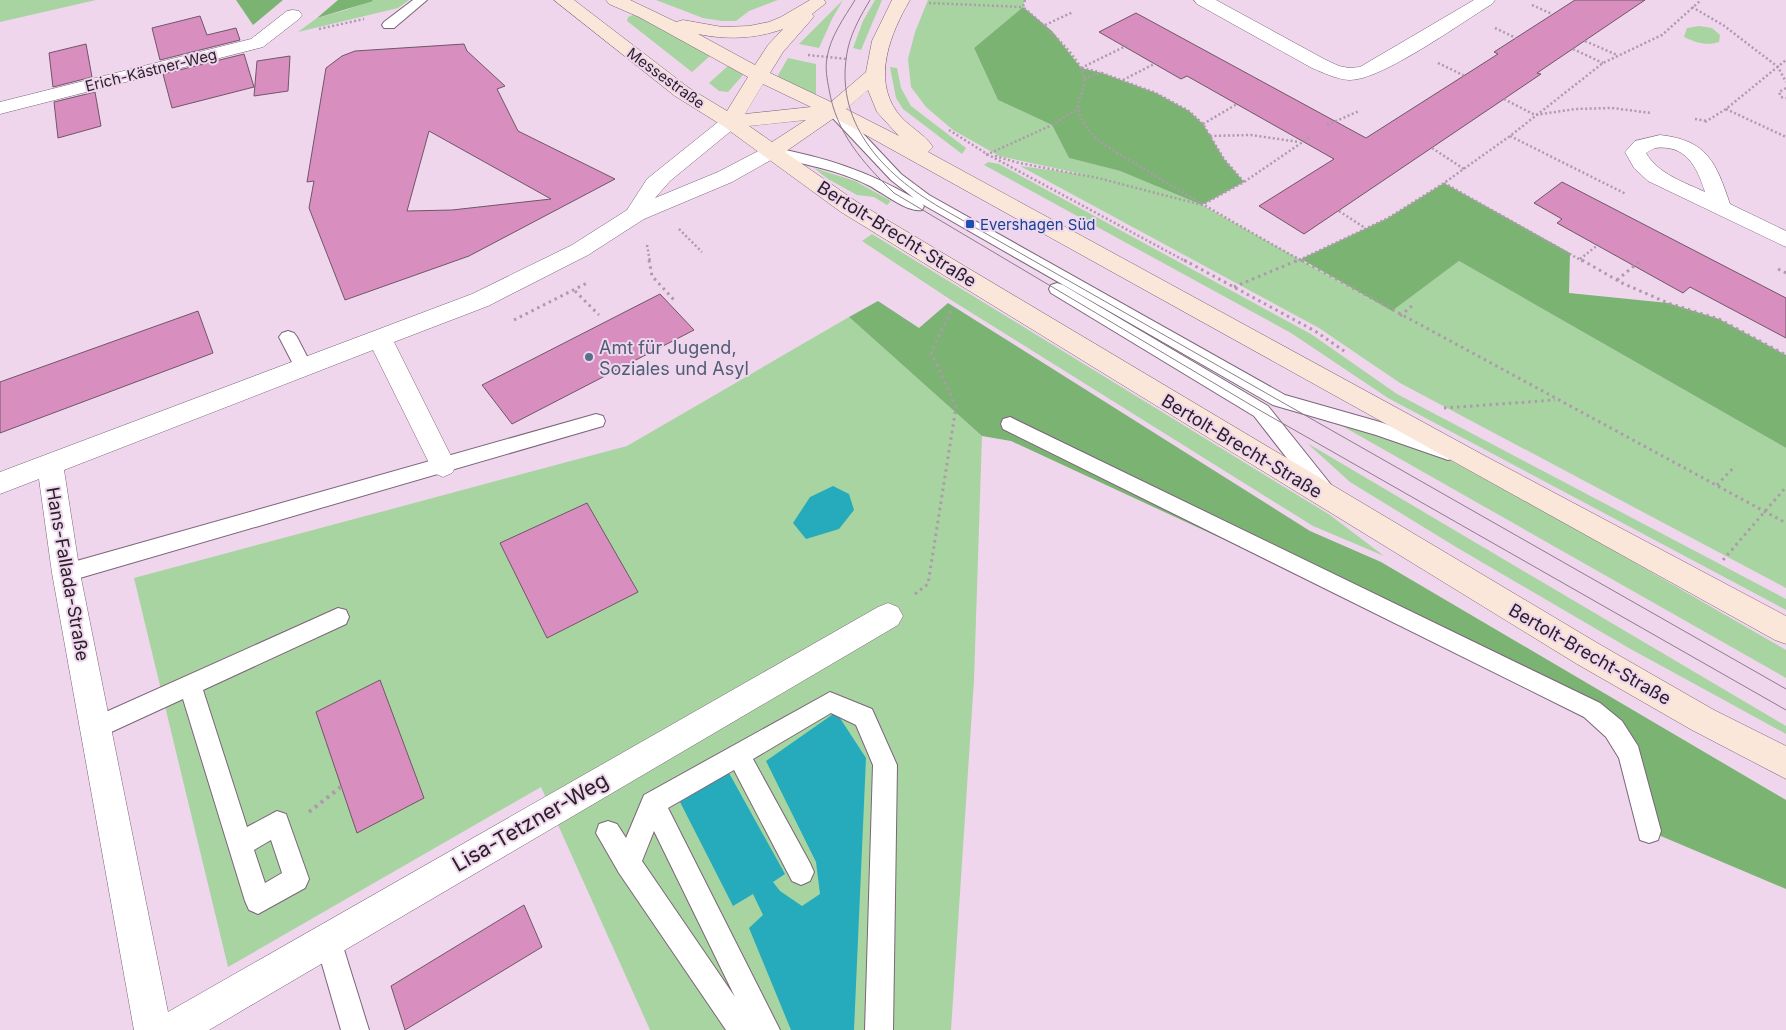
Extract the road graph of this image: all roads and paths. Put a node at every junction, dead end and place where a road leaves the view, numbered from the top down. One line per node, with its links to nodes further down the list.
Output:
1 (421, 0): 15 (lane)
2 (563, 0): 56 (main road, Messestraße)
3 (614, 0): 17 (main road)
4 (901, 0): 35 (main road)
5 (1025, 0): 12 (path)
6 (1203, 0): 14 (street)
7 (1486, 0): 14 (street)
8 (1701, 0): 13 (path)
9 (818, 1): 17 (main road); 27 (main road)
10 (926, 2): 12 (path)
11 (1532, 5): 18 (path)
12 (1024, 7): 21 (path)
13 (1692, 7): 29 (path); 34 (path)
14 (1232, 8)
15 (408, 10): 20 (lane); 25 (path)
16 (1074, 12): 21 (path)
17 (645, 14): 38 (main road)
18 (1552, 14)
19 (293, 15): 25 (street, Erich-Kästner-Weg)
20 (389, 25)
21 (1045, 25): 36 (path)
22 (1494, 28): 23 (path)
23 (1516, 38)
24 (1585, 41): 29 (path)
25 (257, 43): 47 (street, Erich-Kästner-Weg)
26 (1130, 44): 36 (path)
27 (775, 49): 35 (path); 38 (main road)
28 (1573, 49): 33 (path)
29 (1617, 55): 33 (path)
30 (1786, 60): 34 (path)
31 (1156, 63): 41 (path)
32 (1437, 63): 39 (path)
33 (1603, 63): 52 (path)
34 (1778, 67): 42 (path); 49 (path)
35 (876, 68): 50 (main road); 69 (main road)
36 (1081, 68): 37 (path); 40 (path)
37 (1102, 73): 40 (path); 41 (path)
38 (759, 75): 50 (main road); 56 (main road)
39 (1464, 76)
40 (1084, 78): 48 (path)
41 (1122, 81): 57 (path)
42 (1786, 82)
43 (1786, 88): 44 (path)
44 (1786, 98)
45 (1504, 99): 52 (path)
46 (1237, 104): 57 (path)
47 (0, 108)
48 (1077, 109): 67 (path); 72 (path)
49 (1726, 109): 55 (path); 62 (path)
50 (833, 110): 56 (main road); 66 (main road); 69 (main road); 101 (lane)
51 (1359, 111): 58 (path)
52 (1534, 114): 53 (path); 68 (path)
53 (1659, 114)
54 (1688, 118): 55 (path)
55 (1707, 121): 64 (path)
56 (730, 122): 66 (main road, Messestraße); 75 (street, Hans-Fallada-Straße)
57 (1203, 124): 60 (path)
58 (1327, 125)
59 (948, 129): 67 (path)
60 (1210, 136): 63 (path); 70 (path)
61 (1310, 137): 63 (path)
62 (1786, 137)
63 (1299, 142): 70 (path)
64 (1670, 142): 73 (street); 73 (street)
65 (1432, 148): 68 (path)
66 (771, 152): 75 (street, Hans-Fallada-Straße); 108 (main road, Bertolt-Brecht-Straße); 108 (lane)
67 (987, 154): 72 (path)
68 (1464, 169): 71 (path)
69 (956, 175): 101 (main road)
70 (1244, 182): 72 (path)
71 (1444, 183): 77 (path); 83 (path)
72 (1202, 205): 82 (path)
73 (1721, 208): 78 (street)
74 (1340, 211): 77 (path)
75 (636, 214): 94 (street, Hans-Fallada-Straße)
76 (676, 226): 81 (path)
77 (1366, 228): 82 (path)
78 (1786, 240)
79 (1599, 244): 83 (path)
80 (647, 245): 88 (path)
81 (702, 252)
82 (1301, 259): 86 (path); 92 (path)
83 (1580, 259): 85 (path)
84 (1640, 261): 85 (path)
85 (1617, 280): 95 (path)
86 (1234, 287)
87 (575, 290): 91 (path)
88 (674, 300)
89 (956, 302): 113 (path)
90 (1413, 305): 92 (path)
91 (599, 315)
92 (1400, 316): 97 (path)
93 (288, 337): 96 (lane)
94 (379, 337): 96 (street, Hans-Fallada-Straße); 103 (street)
95 (1786, 355)
96 (303, 366): 102 (street, Hans-Fallada-Straße)
97 (1556, 400): 98 (path); 106 (path)
98 (1437, 408)
99 (596, 421): 103 (lane)
100 (1010, 424): 122 (lane)
101 (1476, 463): 115 (main road)
102 (50, 464): 105 (street); 112 (street, Hans-Fallada-Straße)
103 (443, 466): 112 (lane)
104 (1735, 466): 106 (path)
105 (0, 483)
106 (1717, 485): 109 (path)
107 (1786, 487): 109 (path)
108 (1330, 499): 119 (main road, Bertolt-Brecht-Straße)
109 (1766, 512): 110 (path); 111 (path)
110 (1786, 524)
111 (1723, 560)
112 (66, 573): 117 (street, Hans-Fallada-Straße)
113 (888, 616): 128 (street, Lisa-Tetzner-Weg)
114 (338, 617): 116 (lane)
115 (1786, 631)
116 (190, 684): 117 (lane); 125 (lane)
117 (96, 728): 129 (street, Hans-Fallada-Straße)
118 (738, 754): 121 (lane); 127 (lane); 134 (lane)
119 (1786, 763)
120 (342, 786): 124 (path)
121 (653, 802): 126 (lane); 133 (lane)
122 (1649, 830)
123 (608, 833): 126 (lane)
124 (281, 834): 125 (lane); 125 (lane)
125 (240, 844)
126 (628, 864): 132 (lane)
127 (801, 872)
128 (328, 940): 130 (street, Lisa-Tetzner-Weg); 131 (lane)
129 (153, 1030)
130 (173, 1030)
131 (355, 1030)
132 (742, 1030)
133 (766, 1030)
134 (879, 1030)

